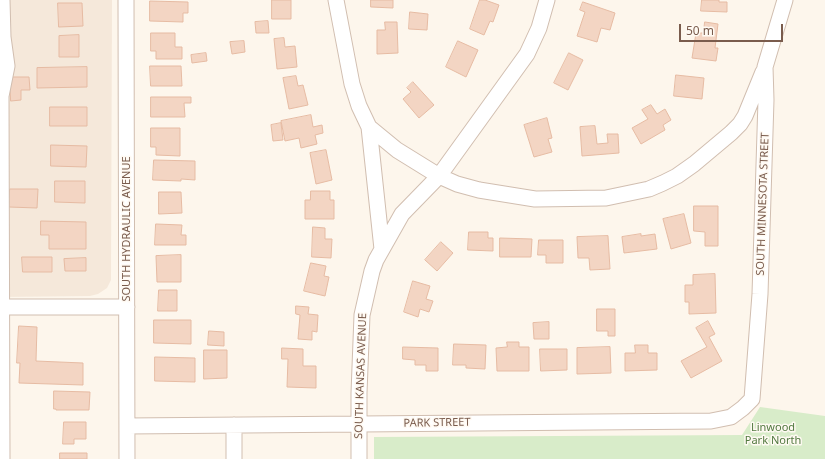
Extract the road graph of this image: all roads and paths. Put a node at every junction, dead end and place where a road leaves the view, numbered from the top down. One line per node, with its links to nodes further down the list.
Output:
1 (2, 0): 10 (street)
2 (126, 0): 11 (street, SOUTH HYDRAULIC AVENUE)
3 (336, 0): 7 (street)
4 (547, 0): 8 (street, SOUTH KANSAS AVENUE)
5 (785, 0): 6 (street, SOUTH MINNESOTA STREET)
6 (765, 67): 8 (street); 12 (street, SOUTH MINNESOTA STREET)
7 (369, 127): 8 (street); 9 (street)
8 (439, 176): 9 (street, SOUTH KANSAS AVENUE)
9 (382, 249): 13 (street, SOUTH KANSAS AVENUE)
10 (1, 307): 11 (street); 16 (street)
11 (127, 307): 14 (street, SOUTH HYDRAULIC AVENUE)
12 (743, 408): 13 (street, PARK STREET)
13 (359, 424): 15 (street, PARK STREET); 19 (street, SOUTH KANSAS AVENUE)
14 (127, 426): 15 (street, PARK STREET); 17 (street, SOUTH HYDRAULIC AVENUE)
15 (234, 426): 18 (street)
16 (2, 459)
17 (127, 459)
18 (234, 459)
19 (359, 459)

